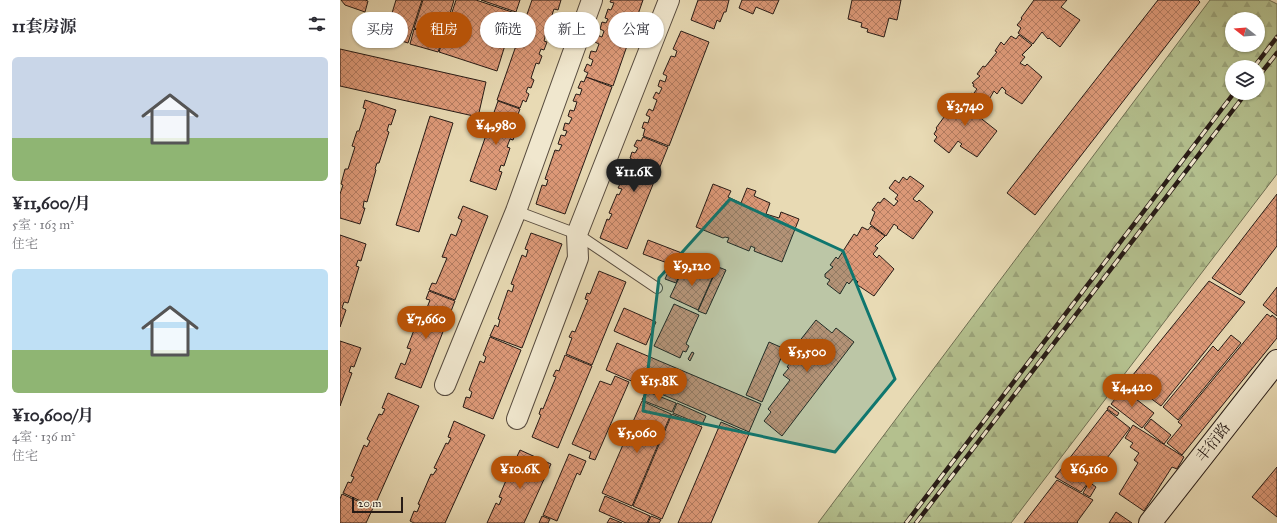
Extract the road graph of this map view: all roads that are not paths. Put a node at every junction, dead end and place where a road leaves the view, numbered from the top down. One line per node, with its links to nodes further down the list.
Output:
1 (592, 0): 3 (street)
2 (669, 0): 4 (street)
3 (516, 211): 4 (lane); 7 (street)
4 (577, 234): 5 (lane); 8 (street)
5 (657, 288)
6 (1277, 361): 9 (street, 丰衍路)
7 (445, 385)
8 (516, 419)
9 (1150, 523)

